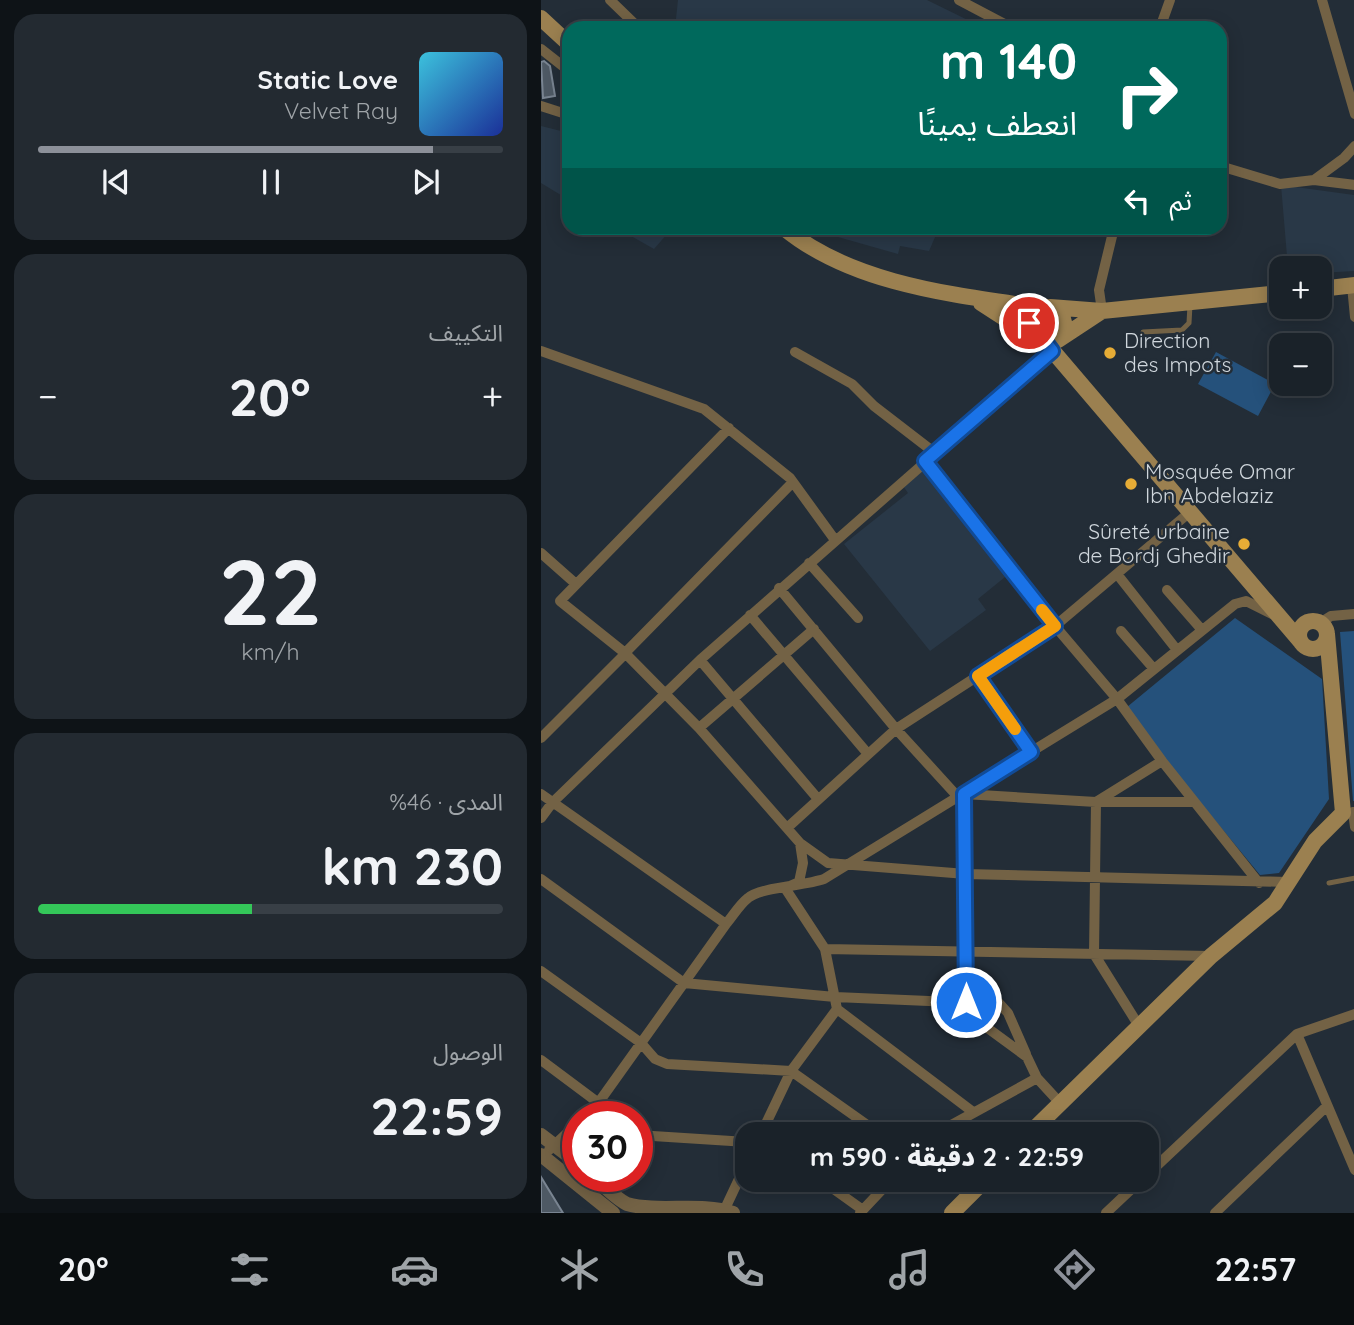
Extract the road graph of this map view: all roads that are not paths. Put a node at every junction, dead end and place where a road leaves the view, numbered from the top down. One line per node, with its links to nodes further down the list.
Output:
1 (610, 0): 6 (street)
2 (959, 0): 7 (street)
3 (1170, 0): 8 (street)
4 (1322, 0): 14 (street)
5 (541, 18): 9 (main road)
6 (632, 21)
7 (999, 21)
8 (1162, 21)
9 (562, 38)
10 (541, 49): 11 (street)
11 (562, 66)
12 (541, 106): 13 (street)
13 (562, 113)
14 (1354, 114)
15 (1354, 146): 17 (street)
16 (1227, 168): 17 (street)
17 (1314, 180): 18 (street)
18 (1354, 185)
19 (794, 235): 24 (main road)
20 (1112, 235): 27 (street)
21 (1353, 286): 22 (main road); 28 (street)
22 (1332, 288)
23 (1269, 294): 25 (main road)
24 (969, 297): 26 (main road); 30 (main road)
25 (1190, 302): 27 (main road); 29 (lane)
26 (1045, 307): 27 (main road); 30 (main road); 30 (main road)
27 (1102, 311): 30 (main road)
28 (1354, 317)
29 (1143, 332)
30 (1047, 343): 34 (street); 37 (main road)
31 (541, 351): 33 (street)
32 (795, 352): 34 (street)
33 (729, 428): 36 (street); 42 (street)
34 (935, 453): 35 (street)
35 (925, 461): 38 (street); 50 (street)
36 (793, 482): 38 (street); 57 (street)
37 (1190, 512): 41 (street); 45 (main road)
38 (835, 540): 40 (street)
39 (541, 553): 42 (street)
40 (809, 563): 43 (street); 48 (street)
41 (1117, 574): 50 (street); 56 (street)
42 (576, 584): 57 (street)
43 (779, 589): 47 (street); 52 (street)
44 (1167, 590): 53 (street)
45 (1262, 596): 49 (main road); 51 (main road)
46 (1354, 614): 51 (street)
47 (750, 615): 58 (street); 59 (street)
48 (858, 618)
49 (1290, 625): 53 (street); 55 (main road)
50 (1055, 626): 61 (street); 65 (street)
51 (1321, 626): 55 (main road); 55 (main road); 62 (main road)
52 (814, 629): 58 (street); 67 (street)
53 (1202, 630): 56 (street)
54 (1121, 631): 60 (street)
55 (1305, 645): 62 (main road)
56 (1177, 650): 60 (street)
57 (625, 653): 63 (street); 68 (street)
58 (785, 654): 64 (street); 70 (street)
59 (700, 660): 63 (street); 64 (street)
60 (1154, 669): 65 (street)
61 (978, 676): 67 (street); 69 (street)
62 (1333, 680): 78 (main road)
63 (664, 693): 66 (street); 77 (street)
64 (733, 698): 66 (street); 74 (street)
65 (1117, 699): 69 (street); 71 (street)
66 (699, 728): 81 (street)
67 (896, 729): 70 (street); 73 (street)
68 (541, 738)
69 (1031, 752): 73 (street)
70 (868, 754): 74 (street)
71 (1162, 761): 75 (street); 76 (street)
72 (541, 794): 77 (street)
73 (961, 796): 75 (street); 83 (street); 84 (street)
74 (819, 799): 81 (street)
75 (1096, 802): 76 (street); 85 (street)
76 (1194, 802): 89 (street)
77 (551, 803): 79 (street); 92 (street)
78 (1350, 813): 80 (street); 88 (main road)
79 (541, 818)
80 (1354, 827)
81 (787, 828): 82 (street)
82 (800, 843): 83 (street); 91 (street)
83 (851, 863): 84 (street); 91 (street)
84 (966, 874): 85 (street); 94 (street)
85 (1095, 878): 89 (street); 95 (street)
86 (1354, 878): 90 (lane)
87 (541, 879): 98 (street)
88 (1287, 882): 89 (street); 96 (main road)
89 (1259, 883)
90 (1329, 883)
91 (785, 888): 92 (street); 93 (street)
92 (725, 924): 98 (street)
93 (825, 949): 94 (street); 99 (street)
94 (966, 952): 95 (street); 101 (street)
95 (1095, 954): 96 (street); 104 (street)
96 (1211, 956): 104 (main road)
97 (541, 971): 106 (street)
98 (684, 983): 99 (street); 106 (street)
99 (835, 997): 100 (street); 102 (street)
100 (952, 1002): 101 (street); 107 (street)
101 (966, 1002): 107 (street)
102 (837, 1009): 109 (street); 115 (street)
103 (1354, 1014): 105 (street)
104 (1139, 1026): 113 (main road)
105 (1297, 1034): 114 (street); 127 (street)
106 (641, 1043): 109 (street); 112 (street)
107 (1027, 1057): 110 (street)
108 (541, 1060): 111 (street)
109 (791, 1071): 116 (street); 117 (street)
110 (1037, 1078): 113 (street); 115 (street)
111 (598, 1101)
112 (600, 1101)
113 (1060, 1102): 119 (main road)
114 (1327, 1105): 128 (street); 140 (street)
115 (973, 1112): 118 (street)
116 (767, 1122)
117 (863, 1122)
118 (956, 1122)
119 (1041, 1122)
120 (541, 1135): 124 (street)
121 (653, 1136): 123 (street)
122 (562, 1138): 124 (street)
123 (735, 1141)
124 (555, 1145): 125 (street); 126 (street)
125 (562, 1150)
126 (542, 1156): 137 (street)
127 (1159, 1164)
128 (1354, 1170)
129 (612, 1192): 136 (street)
130 (735, 1192): 136 (street)
131 (836, 1192): 135 (street)
132 (879, 1192): 135 (street)
133 (973, 1192): 138 (main road)
134 (1128, 1192): 139 (street)
135 (861, 1211)
136 (727, 1212)
137 (613, 1213)
138 (952, 1213)
139 (1106, 1213)
140 (1215, 1213)

